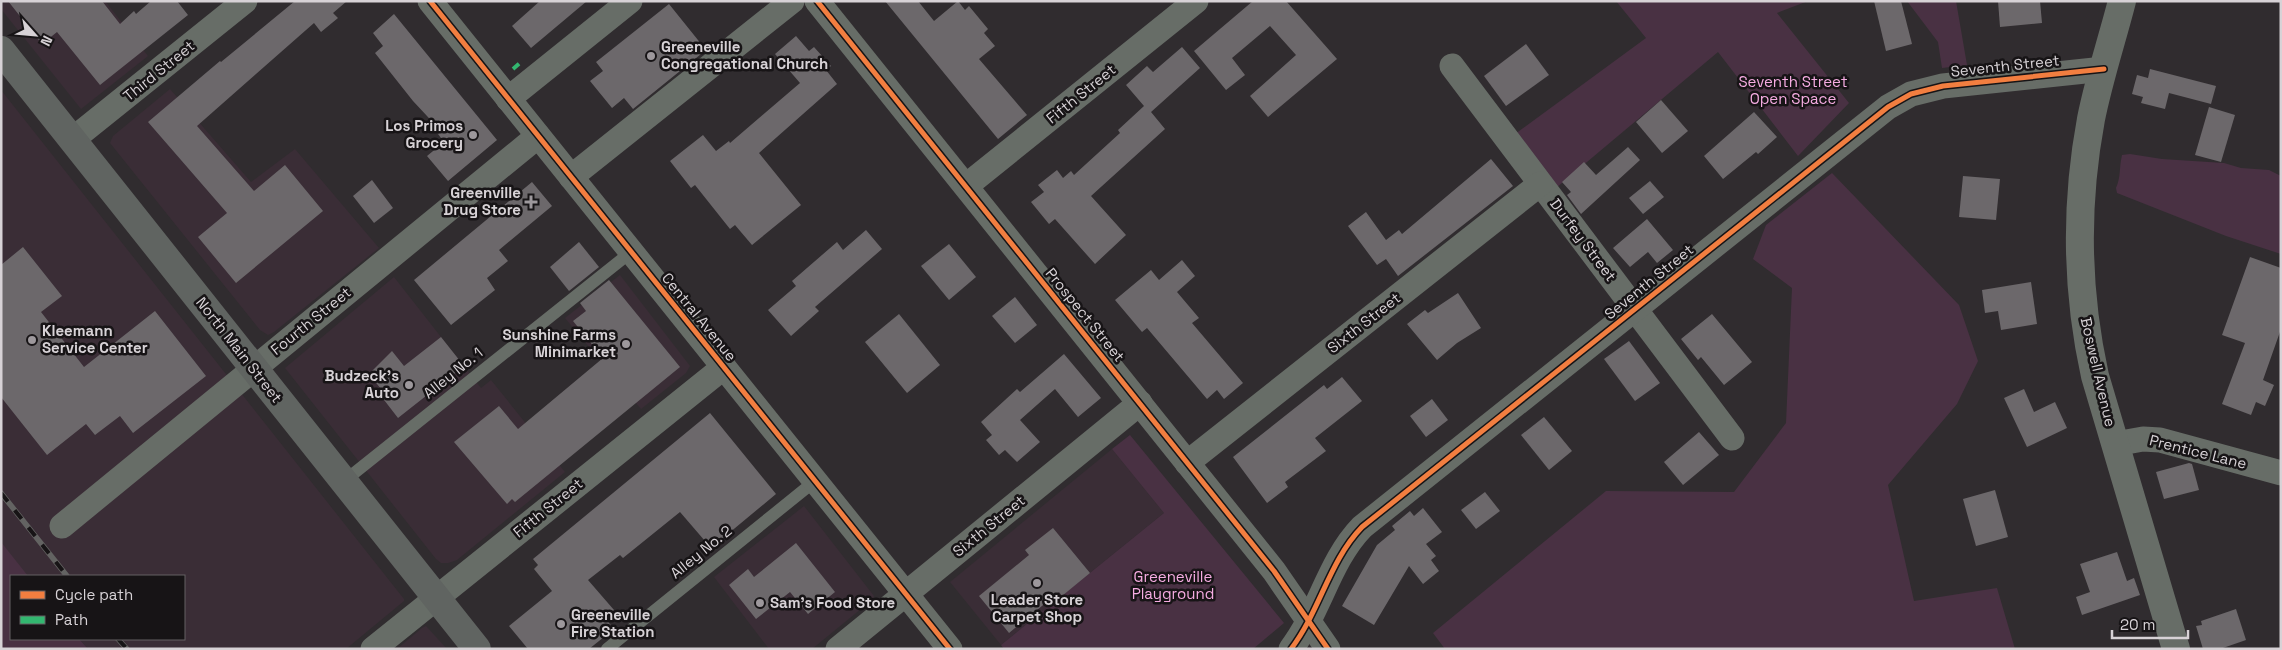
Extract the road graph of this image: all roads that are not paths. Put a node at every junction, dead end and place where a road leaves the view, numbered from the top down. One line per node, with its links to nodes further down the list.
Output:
1 (245, 1): 13 (street, Third Street)
2 (430, 1): 11 (street, Central Avenue)
3 (630, 1): 11 (street)
4 (792, 1): 14 (street)
5 (817, 1): 16 (street, Prospect Street)
6 (1196, 1): 16 (street, Fifth Street)
7 (2122, 1): 10 (street, Boswell Avenue)
8 (1, 50): 13 (main road, North Main Street)
9 (1452, 66): 15 (street, Durfey Street)
10 (2104, 69): 18 (street, Seventh Street); 23 (street, Boswell Avenue)
11 (508, 99): 12 (street, Central Avenue)
12 (538, 136): 14 (street, Central Avenue); 20 (street, Fourth Street)
13 (72, 140): 20 (main road, North Main Street)
14 (571, 177): 17 (street, Central Avenue)
15 (1540, 184): 18 (street, Durfey Street); 24 (street, Sixth Street)
16 (966, 186): 21 (street, Prospect Street)
17 (631, 252): 19 (street, Central Avenue); 27 (lane, Alley No. 1)
18 (1635, 309): 22 (street, Durfey Street); 31 (street, Seventh Street)
19 (724, 367): 26 (street, Central Avenue); 30 (street, Fifth Street)
20 (254, 369): 27 (main road, North Main Street); 28 (street, Fourth Street)
21 (1140, 403): 24 (street, Prospect Street); 29 (street, Sixth Street)
22 (1732, 438)
23 (2115, 444): 25 (street, Prentice Lane); 39 (street, Boswell Avenue)
24 (1187, 463): 31 (street, Prospect Street)
25 (2281, 473)
26 (815, 481): 29 (street, Central Avenue); 34 (lane, Alley No. 2)
27 (343, 482): 30 (main road, North Main Street)
28 (62, 526)
29 (906, 594): 35 (street, Sixth Street); 36 (street, Central Avenue)
30 (436, 598): 32 (street, Fifth Street); 33 (main road, North Main Street)
31 (1309, 621): 37 (street, Seventh Street); 38 (street, Prospect Street)
32 (373, 649)
33 (477, 649)
34 (607, 649)
35 (838, 649)
36 (950, 649)
37 (1292, 649)
38 (1328, 649)
39 (2176, 649)

